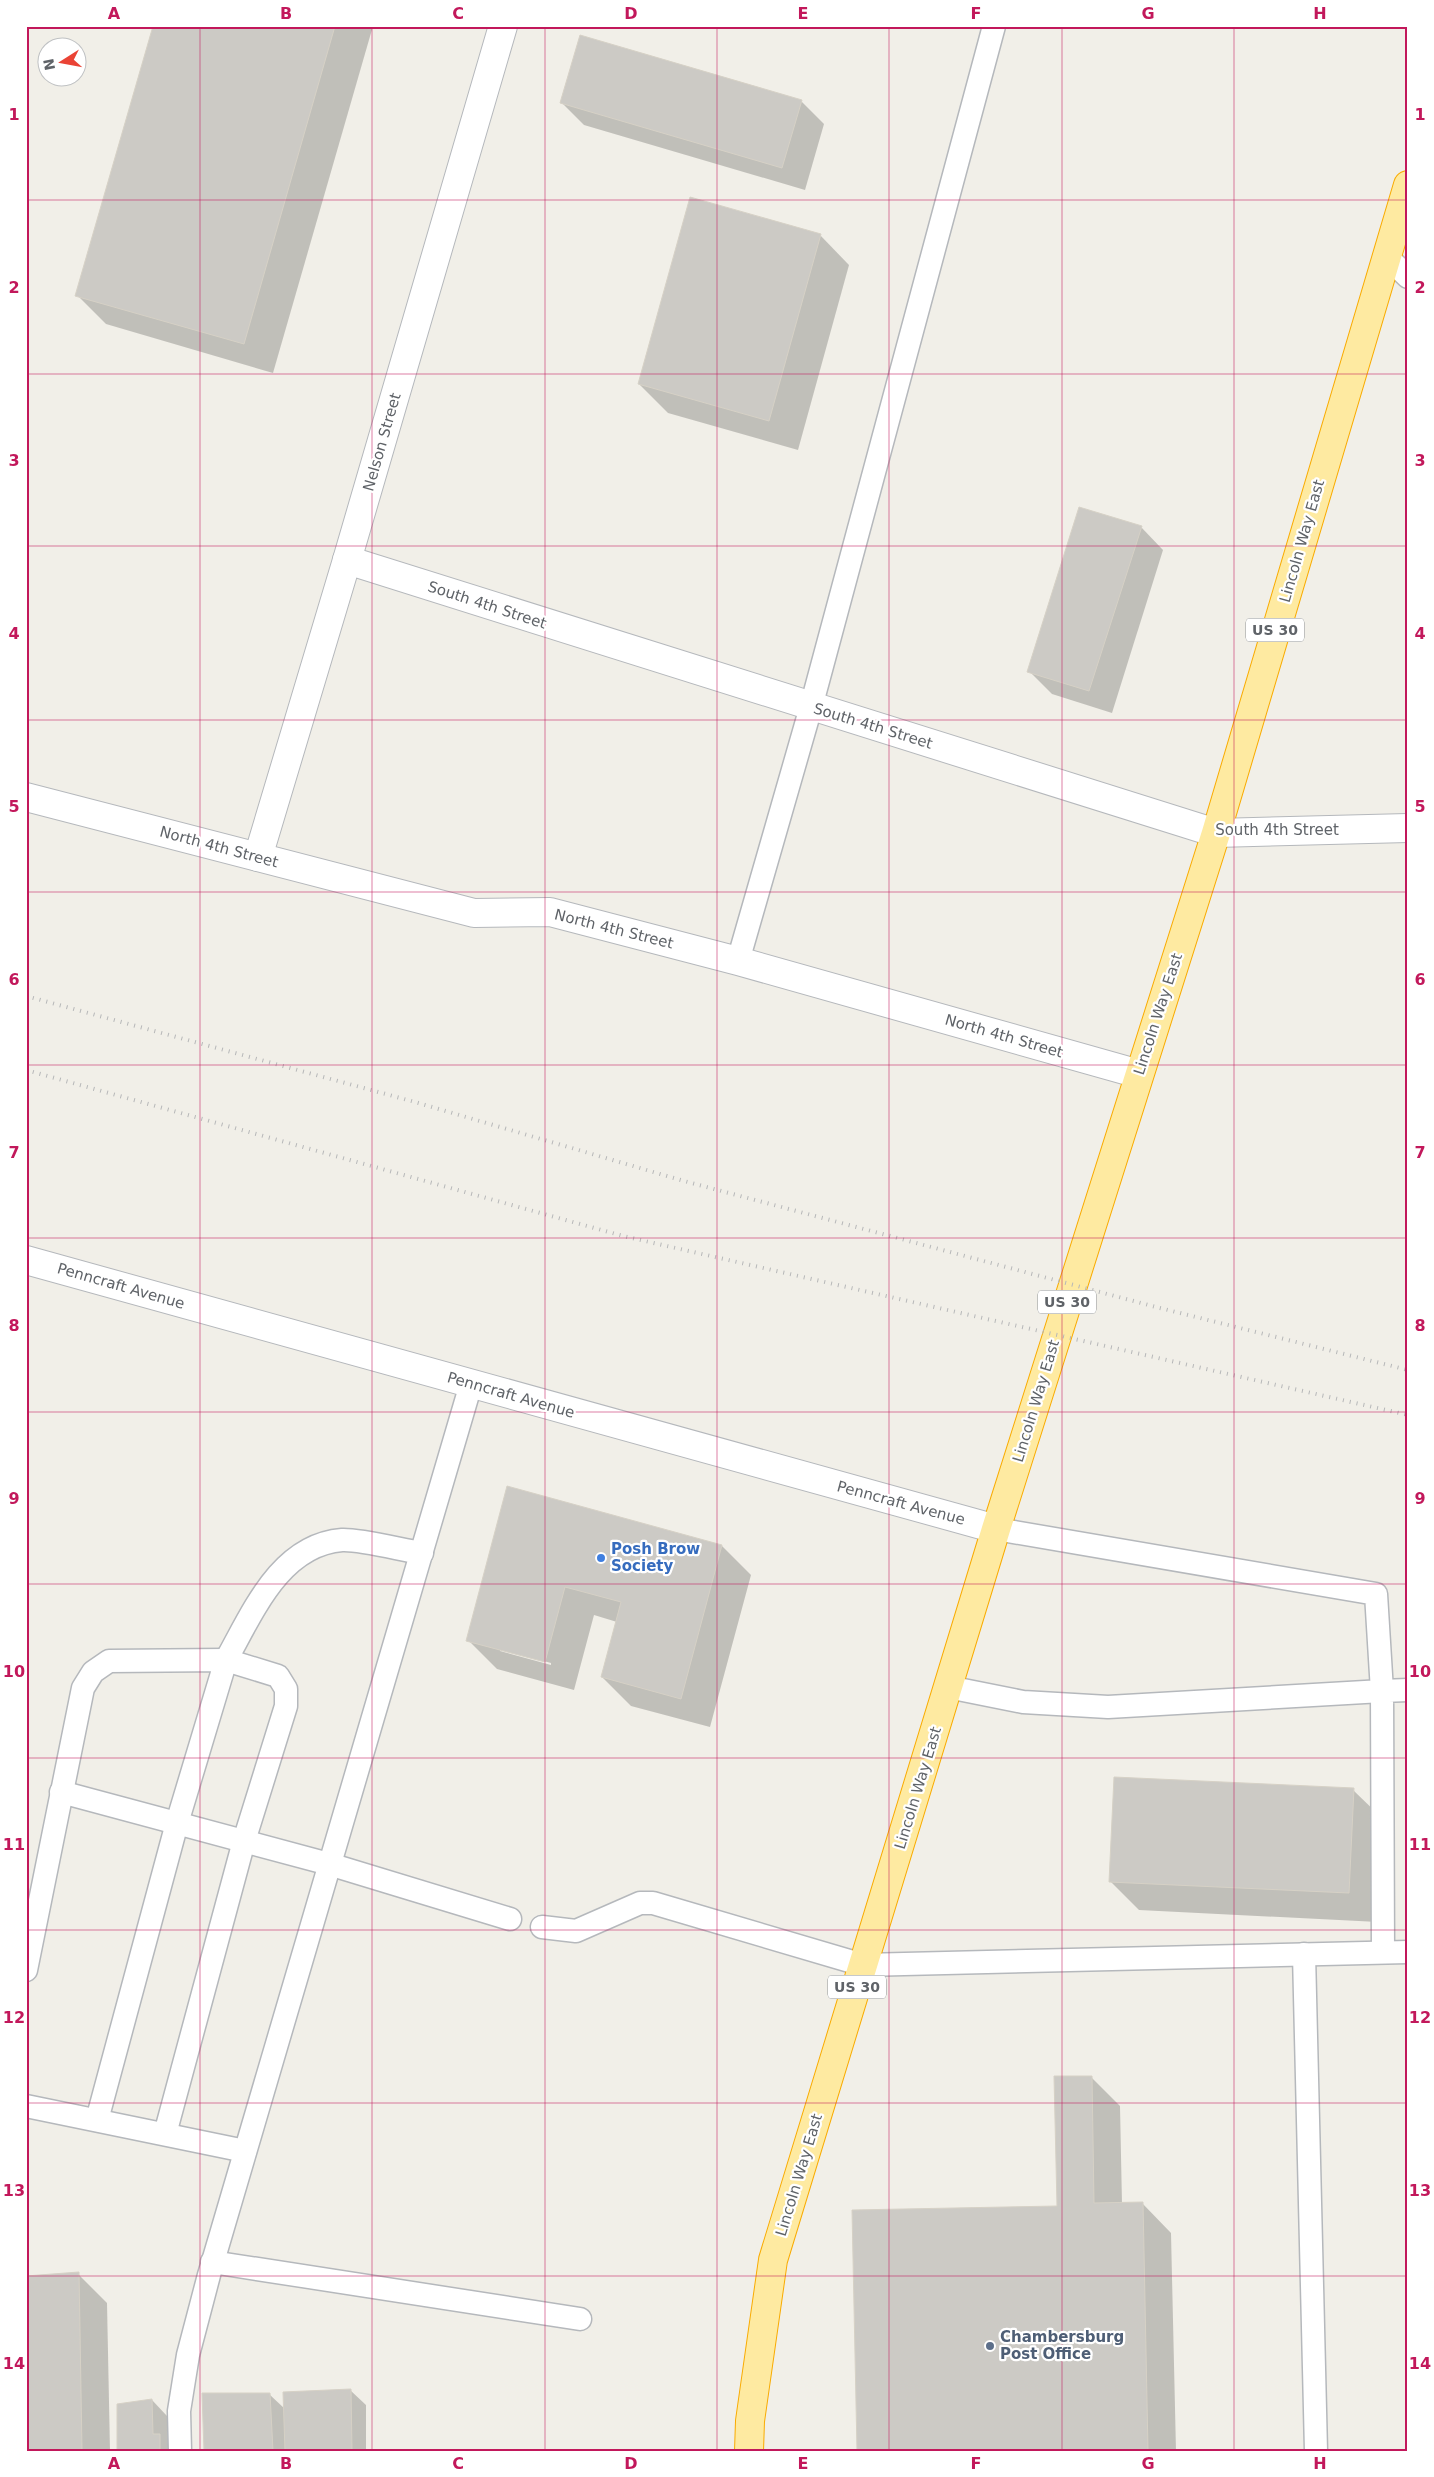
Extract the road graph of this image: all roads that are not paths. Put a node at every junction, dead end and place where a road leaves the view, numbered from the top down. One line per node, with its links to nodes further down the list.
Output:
1 (502, 26): 6 (street, Nelson Street)
2 (994, 26): 7 (lane)
3 (1408, 185): 4 (highway, Lincoln Way East / US 30)
4 (1386, 256): 5 (lane); 10 (highway, Lincoln Way East / US 30)
5 (1408, 277)
6 (347, 560): 7 (street, South 4th Street); 11 (street, Nelson Street)
7 (810, 707): 10 (street, South 4th Street); 12 (lane)
8 (26, 797): 11 (street, North 4th Street)
9 (1408, 828): 10 (street, South 4th Street)
10 (1216, 833): 13 (highway, Lincoln Way East / US 30)
11 (258, 857): 12 (street, North 4th Street)
12 (738, 961): 13 (street, North 4th Street)
13 (1139, 1074): 16 (highway, Lincoln Way East / US 30)
14 (26, 1260): 15 (street, Penncraft Avenue)
15 (472, 1384): 16 (street, Penncraft Avenue); 17 (lane)
16 (996, 1529): 19 (highway, Lincoln Way East / US 30); 21 (lane)
17 (422, 1554): 18 (lane); 25 (lane)
18 (226, 1660): 22 (lane); 23 (lane); 24 (lane)
19 (948, 1687): 21 (lane); 31 (highway, Lincoln Way East / US 30)
20 (1408, 1690): 21 (lane)
21 (1382, 1691): 28 (lane)
22 (61, 1792): 23 (lane); 32 (lane)
23 (177, 1823): 24 (lane); 34 (lane)
24 (244, 1841): 25 (lane); 35 (lane)
25 (330, 1864): 26 (lane); 36 (lane)
26 (510, 1919)
27 (542, 1928): 31 (lane)
28 (1383, 1952): 29 (lane); 30 (lane)
29 (1408, 1952)
30 (1304, 1954): 31 (lane); 41 (lane)
31 (864, 1965): 40 (highway, Lincoln Way East / US 30)
32 (26, 1970)
33 (26, 2106): 34 (lane)
34 (97, 2120): 35 (lane)
35 (165, 2134): 36 (lane)
36 (245, 2151): 37 (lane)
37 (212, 2262): 38 (lane); 39 (lane)
38 (580, 2319)
39 (180, 2451)
40 (749, 2451)
41 (1316, 2451)

